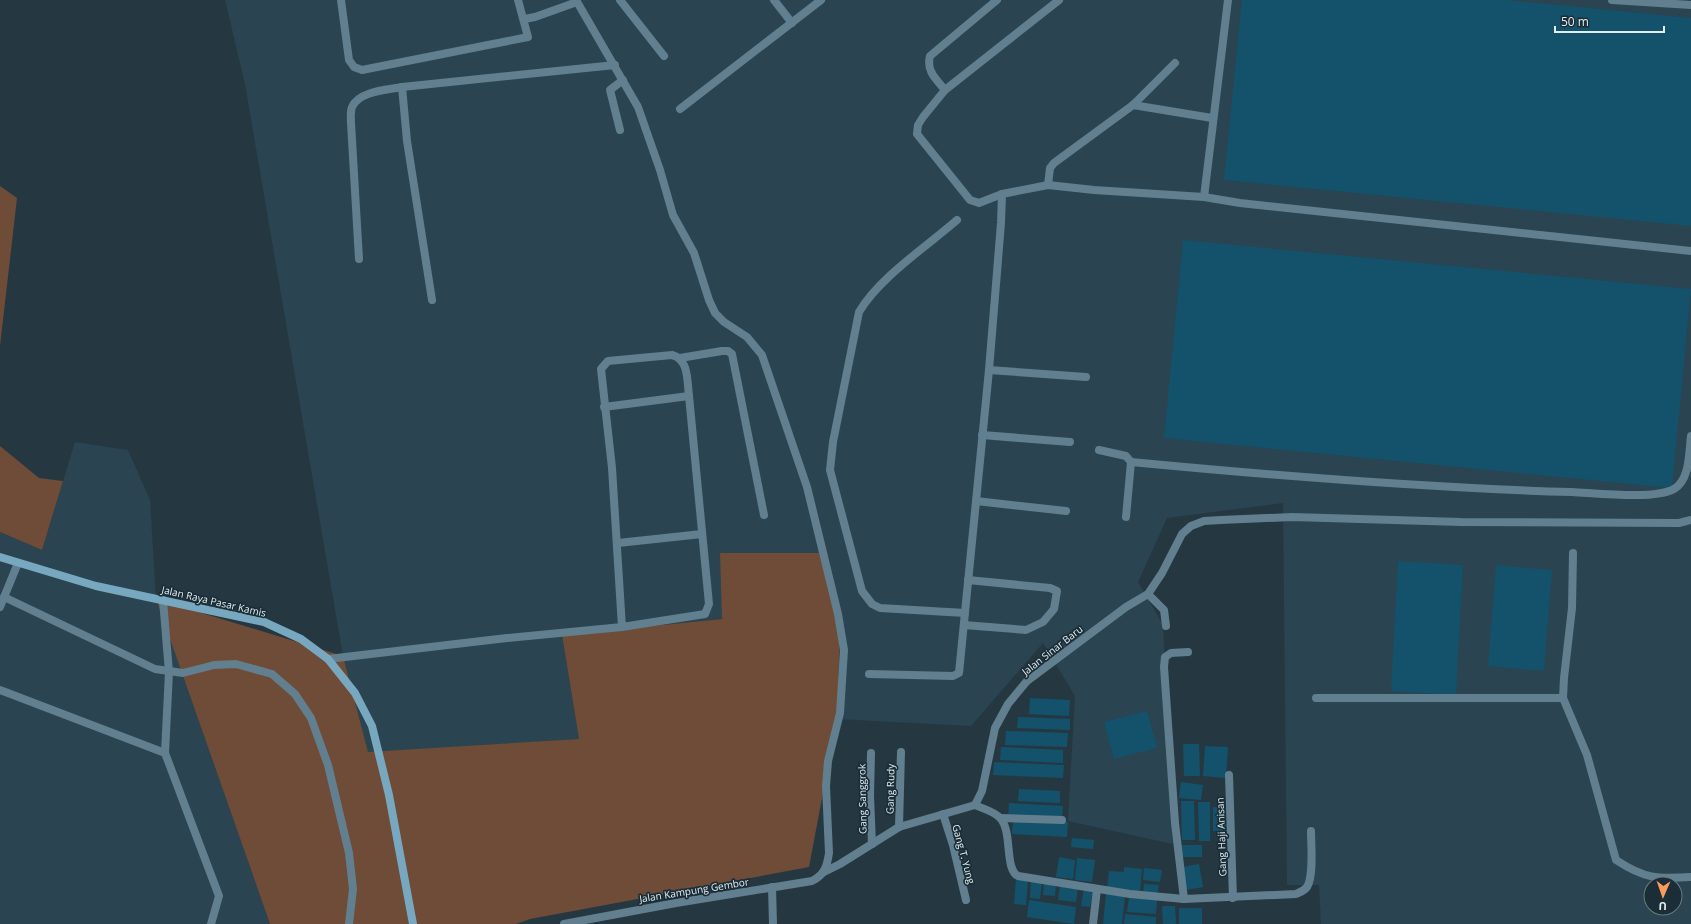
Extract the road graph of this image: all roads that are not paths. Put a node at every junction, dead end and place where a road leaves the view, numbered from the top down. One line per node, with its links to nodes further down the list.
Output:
1 (341, 0): 12 (street)
2 (518, 0): 12 (street)
3 (620, 0): 14 (street)
4 (774, 0): 13 (street)
5 (821, 0): 13 (street)
6 (997, 0): 19 (street)
7 (1059, 0): 19 (street)
8 (1228, 0): 22 (street)
9 (1612, 0): 11 (street)
10 (576, 1): 12 (street); 16 (street)
11 (1691, 5)
12 (524, 19)
13 (792, 24): 21 (street)
14 (664, 56)
15 (1175, 64): 20 (street)
16 (615, 65): 17 (street); 18 (street)
17 (623, 80): 23 (street); 78 (street)
18 (402, 87): 29 (street); 30 (street)
19 (945, 90): 25 (street)
20 (1133, 105): 22 (street); 24 (street)
21 (680, 109)
22 (1212, 118): 26 (street)
23 (620, 130)
24 (1048, 185): 25 (street); 26 (street)
25 (1002, 194): 32 (street)
26 (1204, 196): 28 (street)
27 (957, 220): 56 (street)
28 (1691, 251)
29 (359, 259)
30 (432, 300)
31 (680, 358): 34 (street); 35 (street); 43 (street)
32 (989, 370): 33 (street); 36 (street)
33 (1086, 377)
34 (689, 396): 35 (street); 46 (street)
35 (604, 407): 47 (street)
36 (982, 435): 38 (street); 41 (street)
37 (1691, 436): 40 (street)
38 (1070, 442)
39 (1100, 450): 40 (street)
40 (1131, 462): 44 (street)
41 (976, 501): 42 (street); 51 (street)
42 (1066, 511)
43 (764, 515)
44 (1126, 517)
45 (1691, 520): 52 (street, Jalan Sinar Baru)
46 (702, 534): 47 (street); 59 (street)
47 (618, 543): 59 (street)
48 (1573, 553): 66 (street)
49 (0, 557): 50 (main road, Jalan Raya Pasar Kamis)
50 (18, 564): 53 (street); 54 (main road, Jalan Raya Pasar Kamis)
51 (968, 580): 56 (street); 57 (street)
52 (1148, 594): 58 (street); 71 (street, Jalan Sinar Baru)
53 (4, 597): 55 (street); 62 (street)
54 (163, 600): 61 (main road, Jalan Raya Pasar Kamis); 62 (street)
55 (0, 607)
56 (965, 614): 57 (street)
57 (964, 625): 63 (street)
58 (1166, 626)
59 (622, 627): 61 (street)
60 (1188, 652): 83 (street)
61 (328, 659): 88 (main road, Jalan Raya Pasar Kamis)
62 (169, 672): 68 (street); 87 (street)
63 (869, 674)
64 (0, 690): 68 (street)
65 (1316, 698): 66 (street)
66 (1563, 698): 79 (street)
67 (901, 752): 75 (street, Gang Rudy)
68 (166, 753): 86 (street)
69 (871, 753): 77 (street, Gang Sanggrok)
70 (1229, 775): 82 (street, Gang Haji Anisan)
71 (975, 805): 72 (street); 73 (street)
72 (943, 814): 75 (street); 84 (street, Gang T. Yung)
73 (1001, 818): 74 (street); 81 (street)
74 (1062, 820)
75 (899, 827): 77 (street)
76 (1311, 831): 82 (street)
77 (872, 844): 78 (street)
78 (824, 872): 80 (street, Jalan Kampung Gembor)
79 (1691, 877)
80 (772, 887): 85 (street, Jalan Kampung Gembor); 90 (street)
81 (1097, 889): 83 (street); 91 (street)
82 (1233, 898): 83 (street)
83 (1184, 899)
84 (966, 900)
85 (575, 923): 89 (street, Jalan Kampung Gembor)
86 (212, 924)
87 (349, 924)
88 (413, 924)
89 (564, 924)
90 (773, 924)
91 (1093, 924)

